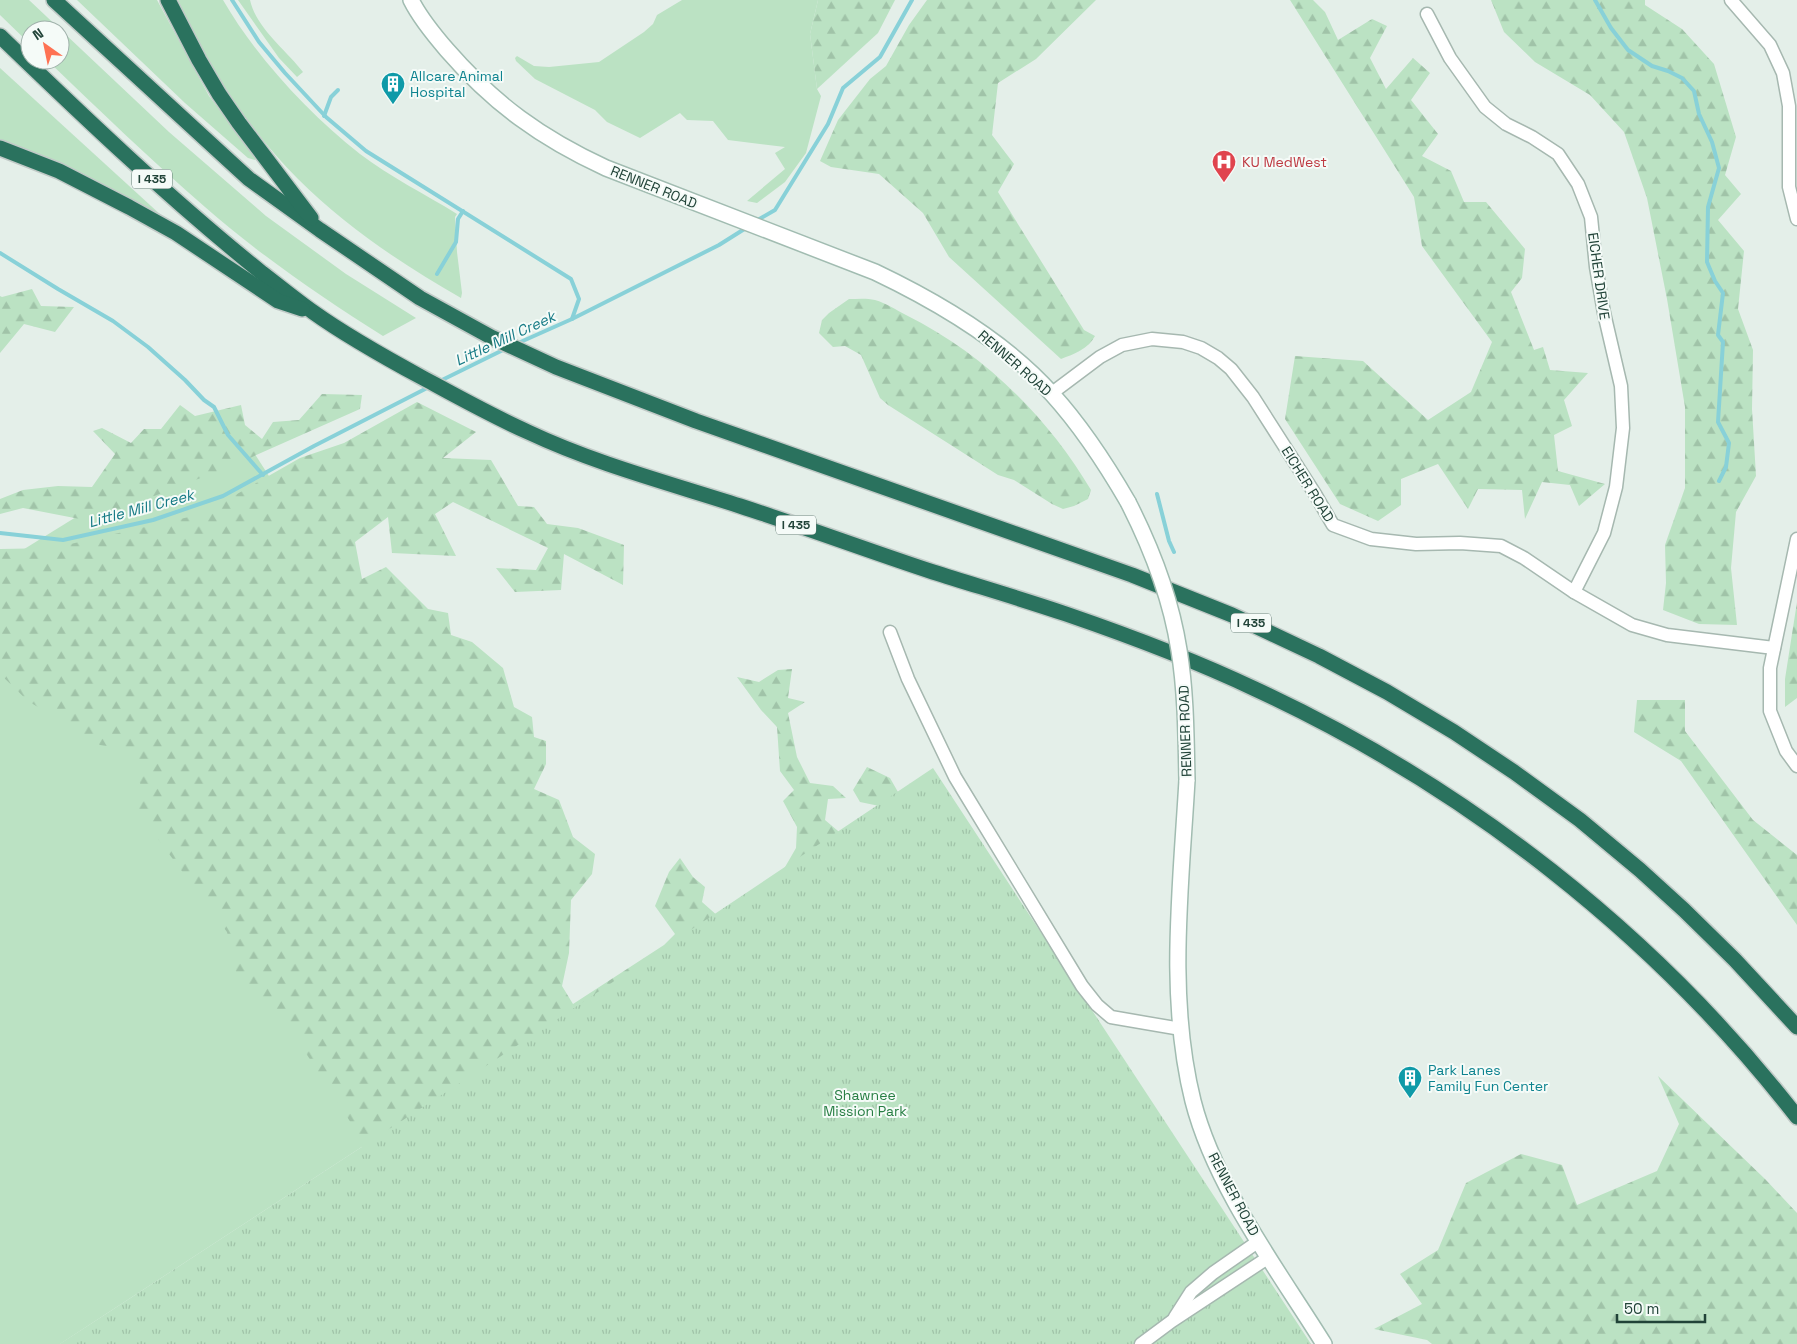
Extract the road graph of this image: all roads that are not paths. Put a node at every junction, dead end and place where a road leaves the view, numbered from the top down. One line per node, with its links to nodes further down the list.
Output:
1 (54, 0): 9 (highway, I 435)
2 (168, 0): 9 (highway)
3 (411, 0): 11 (main road, RENNER ROAD)
4 (1731, 0): 8 (street)
5 (1427, 14): 13 (street, EICHER DRIVE)
6 (0, 36): 10 (highway, I 435)
7 (0, 148): 10 (highway)
8 (1797, 219)
9 (320, 230): 17 (highway, I 435)
10 (312, 312): 19 (highway, I 435)
11 (1052, 393): 13 (street, EICHER ROAD); 18 (main road, RENNER ROAD, bridge)
12 (1797, 539): 15 (street)
13 (1574, 592): 15 (street, EICHER ROAD)
14 (890, 632): 18 (street)
15 (1774, 648): 16 (street)
16 (1797, 766)
17 (1797, 1027)
18 (1181, 1028): 20 (main road, RENNER ROAD)
19 (1797, 1116)
20 (1259, 1241): 21 (main road, RENNER ROAD); 22 (street)
21 (1269, 1257): 22 (street); 24 (main road, RENNER ROAD)
22 (1172, 1321): 23 (street)
23 (1141, 1344)
24 (1324, 1344)

